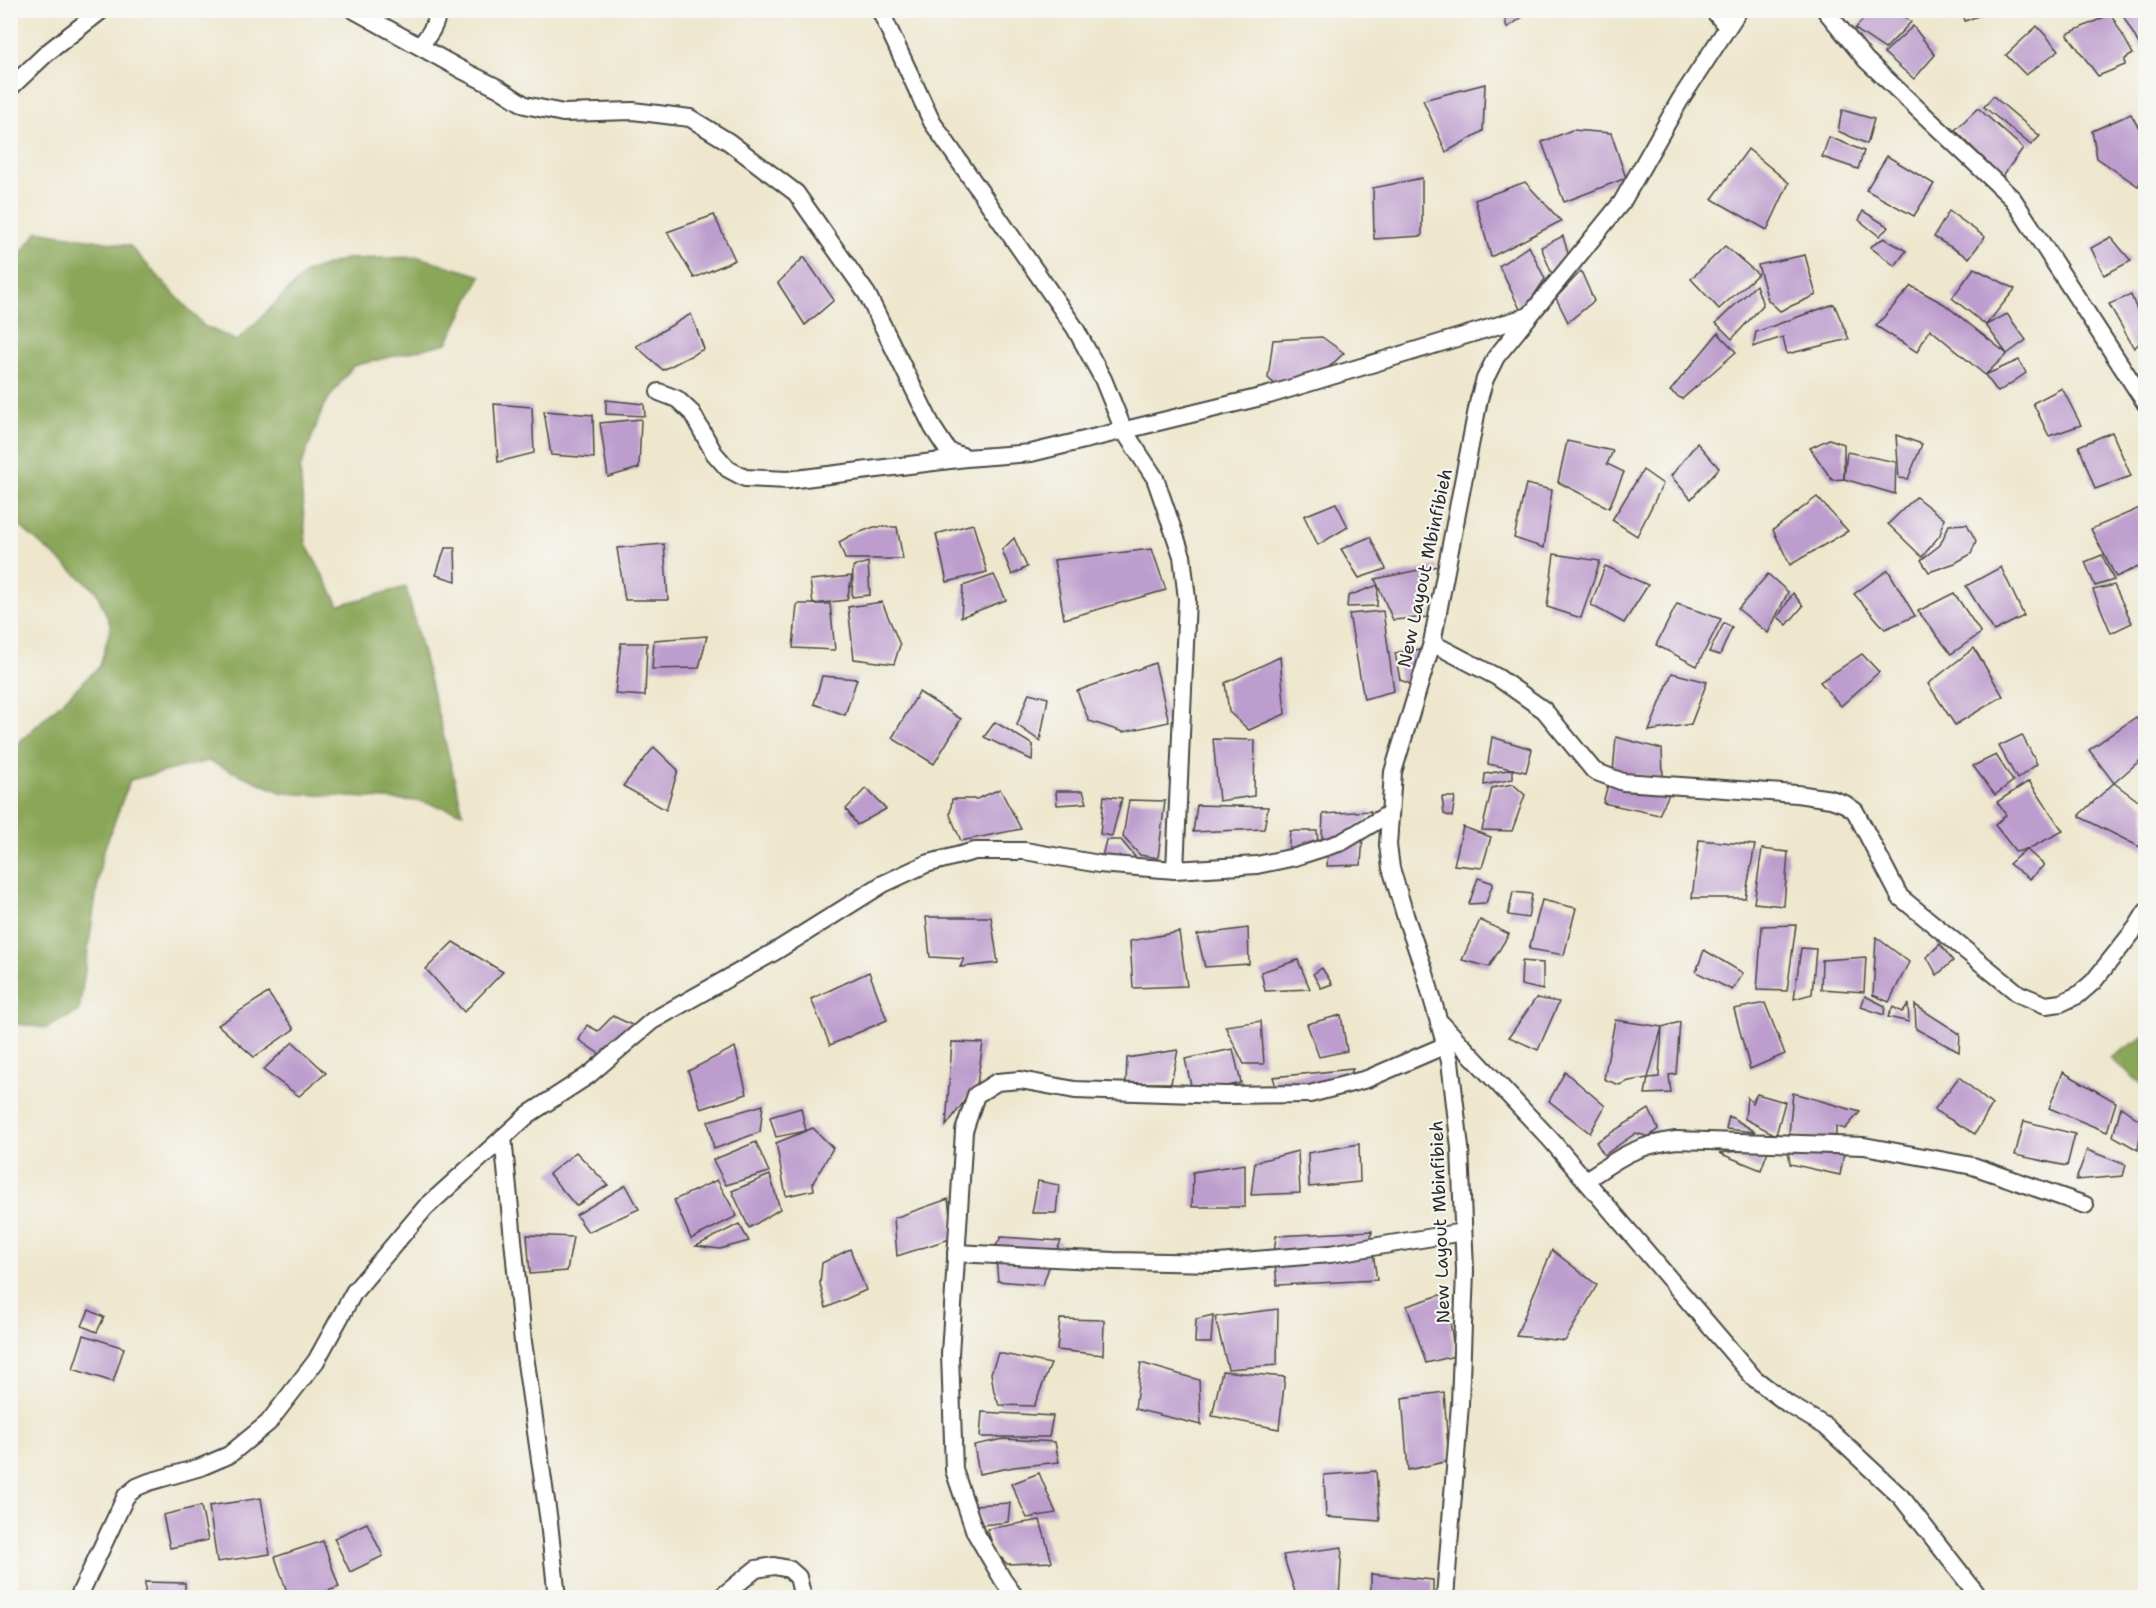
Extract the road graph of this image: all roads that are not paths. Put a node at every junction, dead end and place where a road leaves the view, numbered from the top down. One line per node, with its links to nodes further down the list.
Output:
1 (102, 10): 10 (street)
2 (354, 10): 9 (street)
3 (437, 10): 9 (street)
4 (880, 10): 14 (street)
5 (1713, 10): 8 (street)
6 (1740, 10): 8 (street, New Layout Mbinfibieh)
7 (1826, 10): 13 (street)
8 (1727, 27): 11 (street, New Layout Mbinfibieh)
9 (420, 46): 15 (street)
10 (10, 88)
11 (1529, 316): 14 (street); 16 (street, New Layout Mbinfibieh)
12 (659, 392): 15 (street)
13 (2145, 404)
14 (1124, 431): 15 (street); 18 (street)
15 (966, 458)
16 (1432, 643): 17 (street, New Layout Mbinfibieh); 19 (street)
17 (1390, 813): 18 (street); 20 (street, New Layout Mbinfibieh)
18 (1175, 870): 22 (street)
19 (2145, 912)
20 (1439, 1020): 21 (street, New Layout Mbinfibieh); 23 (street)
21 (1446, 1045): 25 (street, New Layout Mbinfibieh); 26 (street)
22 (503, 1137): 27 (street); 28 (street)
23 (1586, 1180): 24 (street); 33 (street)
24 (2085, 1204)
25 (1463, 1232): 26 (street); 32 (street, New Layout Mbinfibieh)
26 (956, 1253): 31 (street)
27 (78, 1598)
28 (557, 1598)
29 (720, 1598): 30 (street)
30 (803, 1598)
31 (1016, 1598)
32 (1445, 1598)
33 (1980, 1598)

